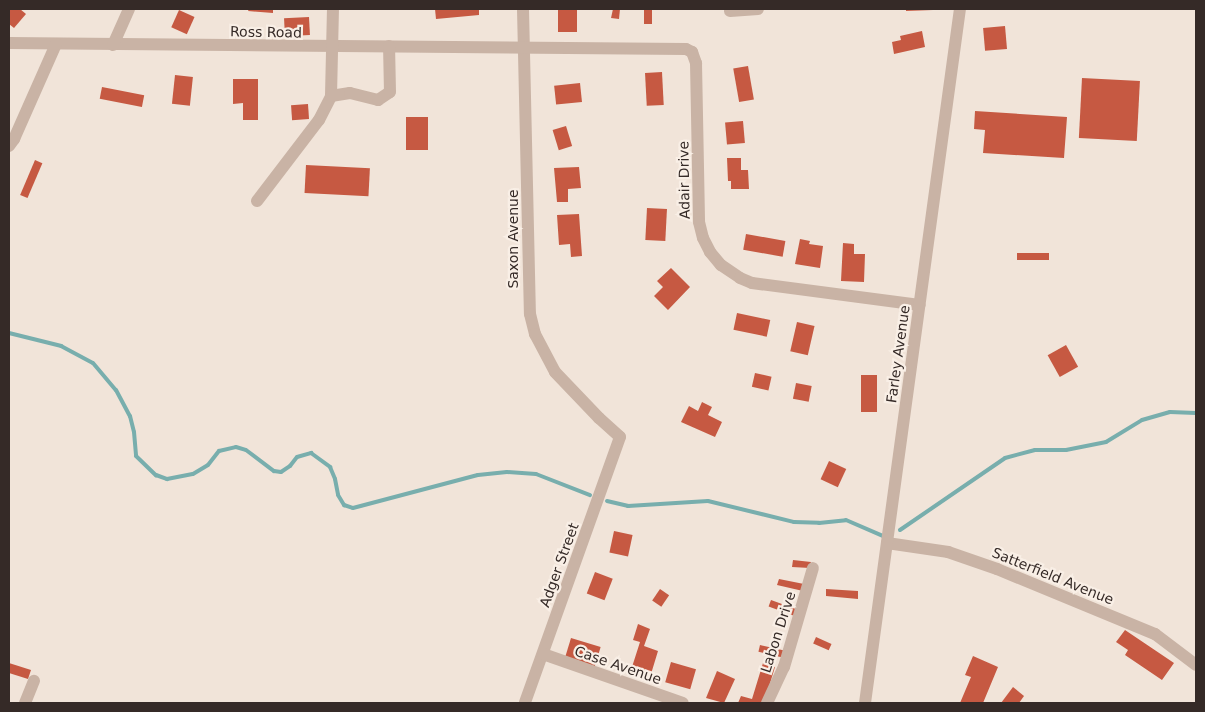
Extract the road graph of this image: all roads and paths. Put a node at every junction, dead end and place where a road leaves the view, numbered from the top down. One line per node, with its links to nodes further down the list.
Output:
1 (129, 9): 9 (street)
2 (334, 9): 11 (street)
3 (523, 9): 12 (street, Saxon Avenue)
4 (758, 9): 6 (street)
5 (960, 9): 16 (street, Farley Avenue)
6 (730, 11)
7 (9, 43): 8 (street, Ross Road)
8 (56, 44): 9 (street, Ross Road); 14 (street)
9 (113, 45): 11 (street, Ross Road)
10 (389, 46): 11 (street, Ross Road); 12 (street, Ross Road); 13 (street)
11 (333, 47): 13 (street)
12 (524, 47): 16 (street, Adair Drive); 17 (street, Saxon Avenue)
13 (331, 96): 15 (street)
14 (9, 146)
15 (257, 201)
16 (920, 305): 18 (street, Farley Avenue)
17 (620, 436): 20 (street, Adger Street)
18 (887, 543): 21 (street, Satterfield Avenue); 27 (street, Farley Avenue)
19 (813, 568): 26 (street, Labon Drive)
20 (543, 654): 24 (street, Adger Street); 25 (street, Case Avenue)
21 (1196, 665)
22 (34, 681): 23 (street)
23 (24, 703)
24 (525, 703)
25 (683, 703)
26 (767, 703)
27 (865, 703)

